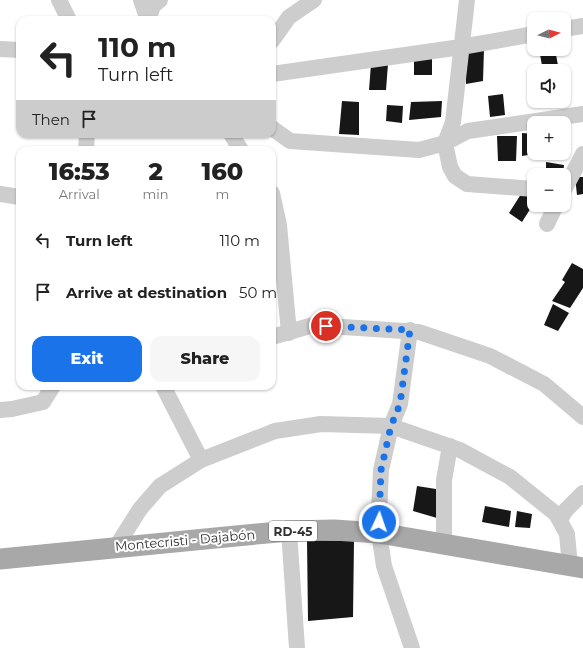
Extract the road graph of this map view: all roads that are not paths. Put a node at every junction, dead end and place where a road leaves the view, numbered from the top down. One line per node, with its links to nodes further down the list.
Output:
1 (59, 0): 6 (street)
2 (141, 0): 7 (street)
3 (160, 0): 8 (street)
4 (314, 0): 11 (street)
5 (467, 0): 13 (street)
6 (66, 16)
7 (147, 16)
8 (149, 16)
9 (583, 26): 10 (street)
10 (571, 28)
11 (276, 35)
12 (527, 35): 13 (street)
13 (461, 47): 16 (street); 19 (street)
14 (0, 49): 15 (street)
15 (16, 50)
16 (276, 73)
17 (583, 114): 19 (street)
18 (276, 131): 19 (street)
19 (446, 143): 22 (street)
20 (583, 154): 21 (street)
21 (571, 177)
22 (527, 188)
23 (0, 194): 24 (street)
24 (16, 196)
25 (276, 211): 29 (street)
26 (553, 212): 27 (street)
27 (547, 224)
28 (410, 330): 29 (street); 34 (street); 35 (street)
29 (289, 333): 30 (street)
30 (276, 336)
31 (51, 390): 33 (street)
32 (165, 390): 37 (street)
33 (0, 410)
34 (583, 417)
35 (391, 426): 36 (street); 37 (street); 41 (street)
36 (450, 446): 39 (street); 42 (street)
37 (201, 460): 43 (street)
38 (583, 493): 39 (street)
39 (560, 520): 45 (street)
40 (289, 531): 41 (main road, Montecristi - Dajabón / RD-45); 43 (main road, Montecristi - Dajabón / RD-45); 46 (street)
41 (379, 534): 42 (main road, Montecristi - Dajabón / RD-45); 47 (street)
42 (444, 544): 45 (main road, Montecristi - Dajabón / RD-45)
43 (116, 547): 44 (main road, Montecristi - Dajabón / RD-45)
44 (0, 559)
45 (576, 567)
46 (297, 648)
47 (412, 648)

